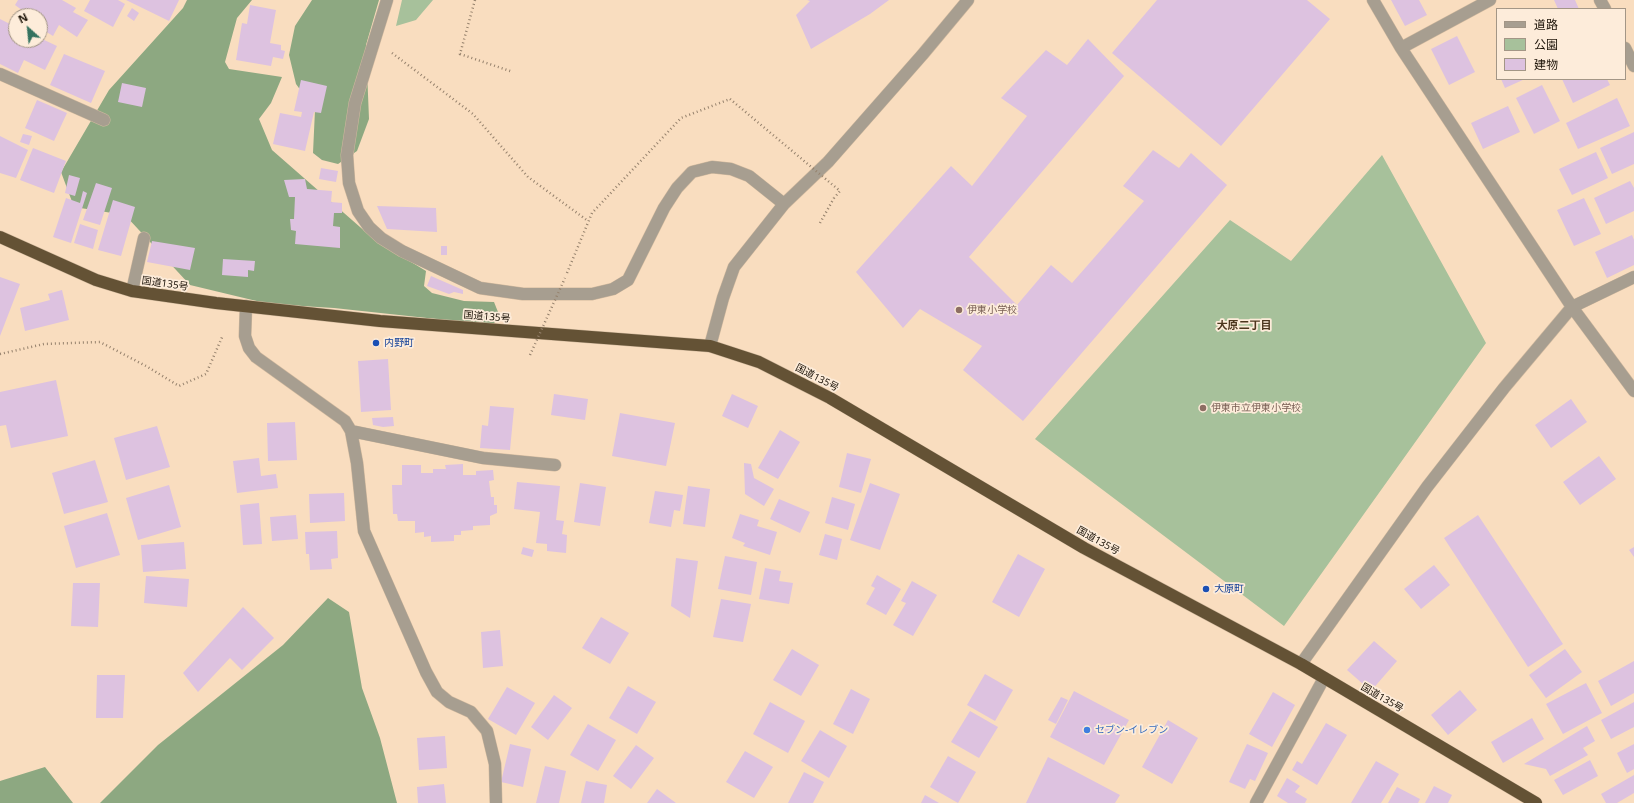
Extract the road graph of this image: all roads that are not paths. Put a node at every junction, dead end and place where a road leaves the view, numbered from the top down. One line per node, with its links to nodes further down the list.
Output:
1 (387, 0): 10 (street)
2 (968, 0): 10 (street)
3 (1373, 0): 5 (street)
4 (1490, 0): 5 (street)
5 (1401, 48): 16 (street)
6 (1626, 50): 7 (street)
7 (1634, 66)
8 (0, 74): 9 (street)
9 (104, 120)
10 (784, 204): 17 (street)
11 (0, 237): 14 (highway, 国道135号)
12 (144, 238): 14 (street)
13 (1634, 277): 16 (street)
14 (132, 291): 15 (highway, 国道135号)
15 (246, 306): 17 (highway, 国道135号); 19 (street)
16 (1572, 307): 18 (street); 21 (street)
17 (710, 346): 21 (highway, 国道135号)
18 (1634, 391)
19 (352, 431): 20 (street); 23 (street)
20 (555, 465)
21 (1302, 664): 22 (highway, 国道135号)
22 (1324, 678): 24 (street); 25 (highway, 国道135号)
23 (496, 803)
24 (1256, 803)
25 (1536, 803)

